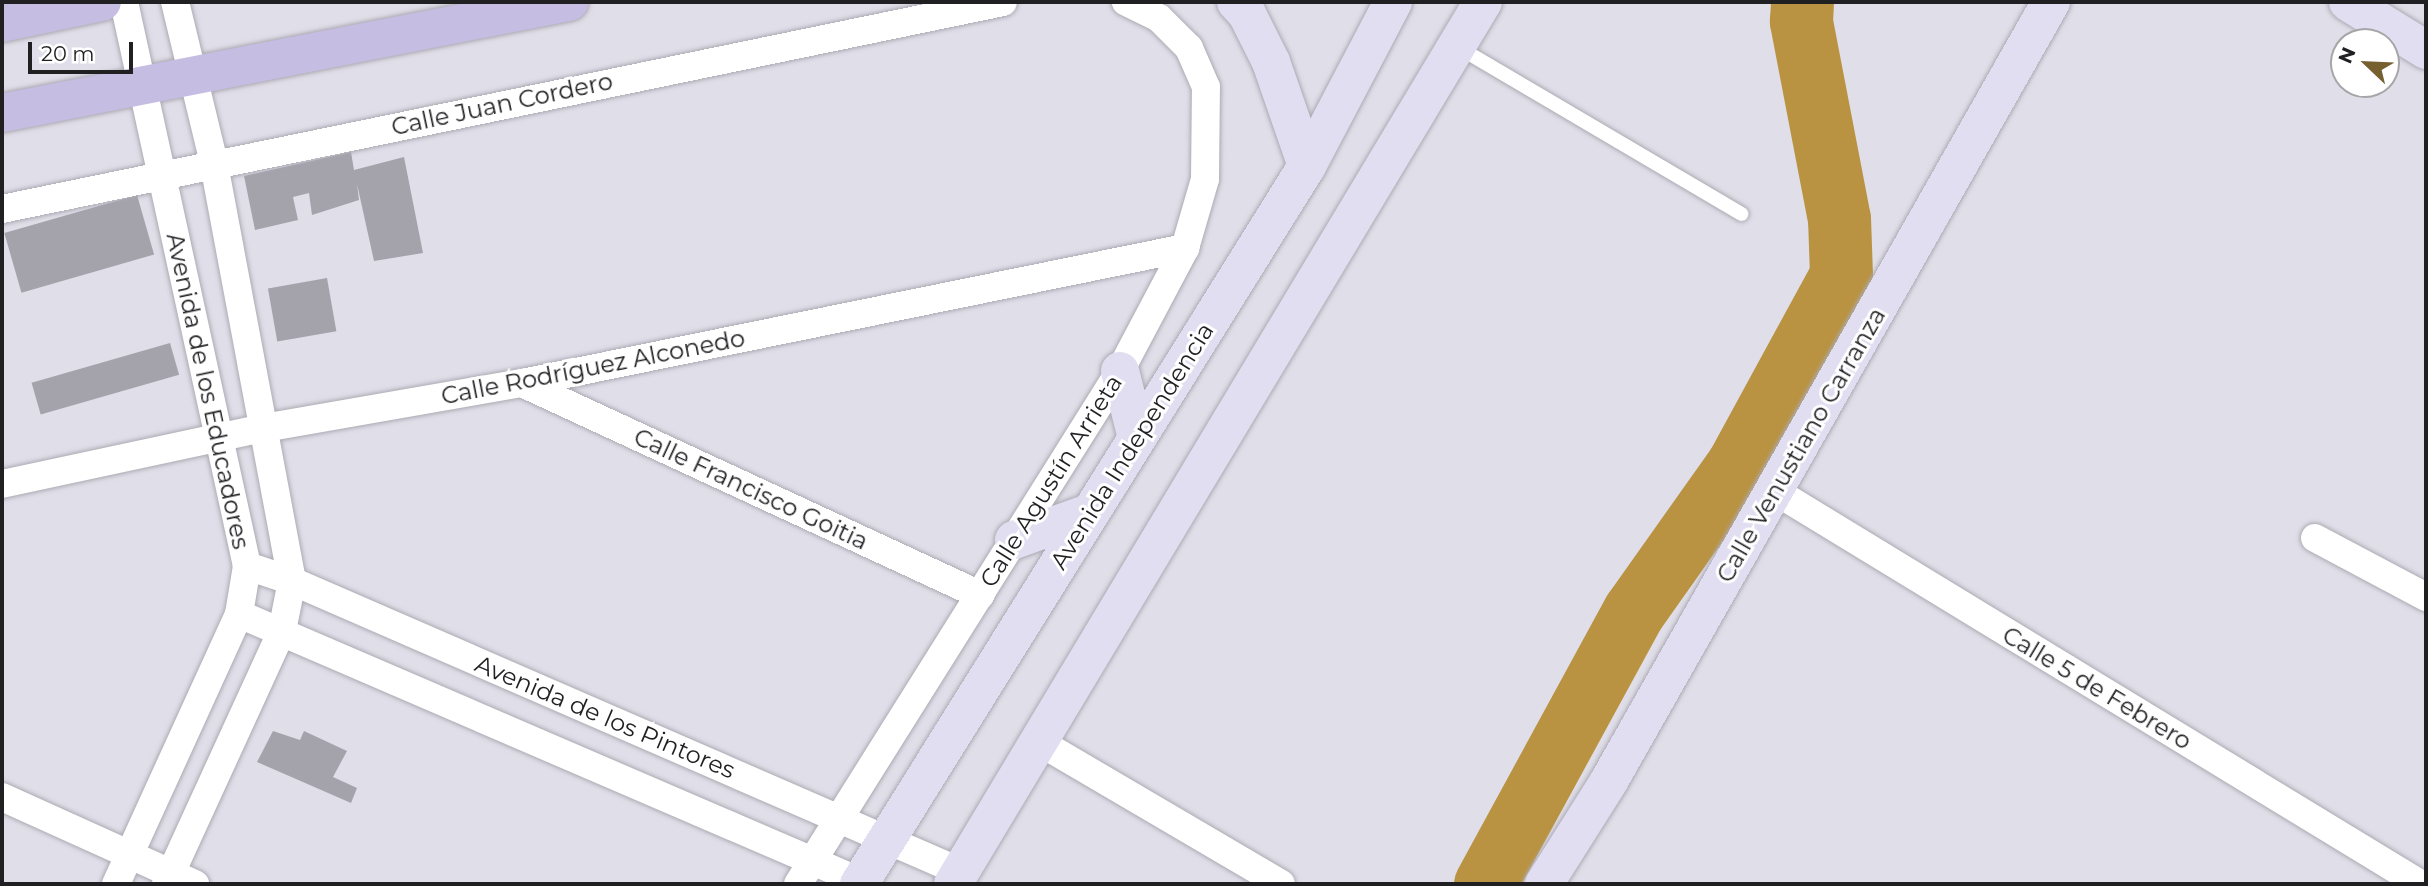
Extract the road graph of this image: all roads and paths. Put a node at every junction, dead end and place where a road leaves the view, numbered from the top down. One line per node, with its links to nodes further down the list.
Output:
1 (102, 2): 12 (main road)
2 (124, 2): 16 (street, Avenida de los Educadores)
3 (175, 2): 15 (street, Avenida de los Educadores)
4 (569, 2): 15 (main road)
5 (1003, 2): 18 (street, Calle Juan Cordero)
6 (1126, 2): 23 (street, Calle Agustín Arrieta)
7 (1236, 2): 19 (main road)
8 (1393, 2): 19 (main road, Avenida Independencia)
9 (1483, 2): 13 (main road)
10 (2051, 2): 30 (main road, Calle Venustiano Carranza)
11 (2348, 2): 14 (main road)
12 (2, 23)
13 (1457, 46): 22 (lane); 40 (main road)
14 (2426, 50)
15 (193, 73): 16 (main road); 18 (street, Avenida de los Educadores)
16 (142, 84): 17 (main road); 20 (street, Avenida de los Educadores)
17 (2, 113)
18 (214, 163): 20 (street, Calle Juan Cordero); 26 (street, Avenida de los Educadores)
19 (1307, 166): 28 (main road, Avenida Independencia)
20 (161, 175): 21 (street, Calle Juan Cordero); 27 (street, Avenida de los Educadores)
21 (2, 209)
22 (1741, 215)
23 (1185, 248): 24 (street, Calle Agustín Arrieta); 25 (street, Calle Rodríguez Alconedo)
24 (1120, 371): 28 (main road); 33 (street, Calle Agustín Arrieta)
25 (522, 383): 26 (street, Calle Rodríguez Alconedo); 36 (street, Calle Francisco Goitia)
26 (264, 428): 27 (street, Calle Rodríguez Alconedo); 35 (street, Avenida de los Educadores)
27 (218, 438): 29 (street, Calle Rodríguez Alconedo); 34 (street, Avenida de los Educadores)
28 (1137, 438): 31 (main road, Avenida Independencia)
29 (2, 484)
30 (1775, 491): 51 (main road, Calle Venustiano Carranza); 52 (street, Calle 5 de Febrero)
31 (1089, 513): 33 (main road); 43 (main road, Avenida Independencia)
32 (2315, 538): 37 (street)
33 (1014, 540): 36 (street, Calle Agustín Arrieta)
34 (247, 566): 35 (street, Avenida de los Pintores); 38 (street, Avenida de los Educadores)
35 (292, 581): 39 (street, Avenida de los Educadores); 42 (street, Avenida de los Pintores)
36 (980, 595): 42 (street, Calle Agustín Arrieta)
37 (2426, 597)
38 (239, 614): 39 (street, Avenida de los Pintores); 44 (street, Avenida de los Educadores)
39 (282, 631): 45 (street, Avenida de los Pintores); 47 (street, Avenida de los Educadores)
40 (1041, 743): 46 (main road); 50 (street)
41 (2, 797): 44 (street)
42 (839, 818): 43 (street, Avenida de los Pintores); 45 (street, Calle Agustín Arrieta)
43 (887, 840): 46 (street, Avenida de los Pintores); 48 (main road, Avenida Independencia)
44 (130, 854): 47 (street); 49 (street, Avenida de los Educadores)
45 (806, 873): 48 (street, Avenida de los Pintores)
46 (957, 878)
47 (177, 881)
48 (862, 883)
49 (116, 884)
50 (1281, 884)
51 (1544, 884)
52 (2420, 884)

